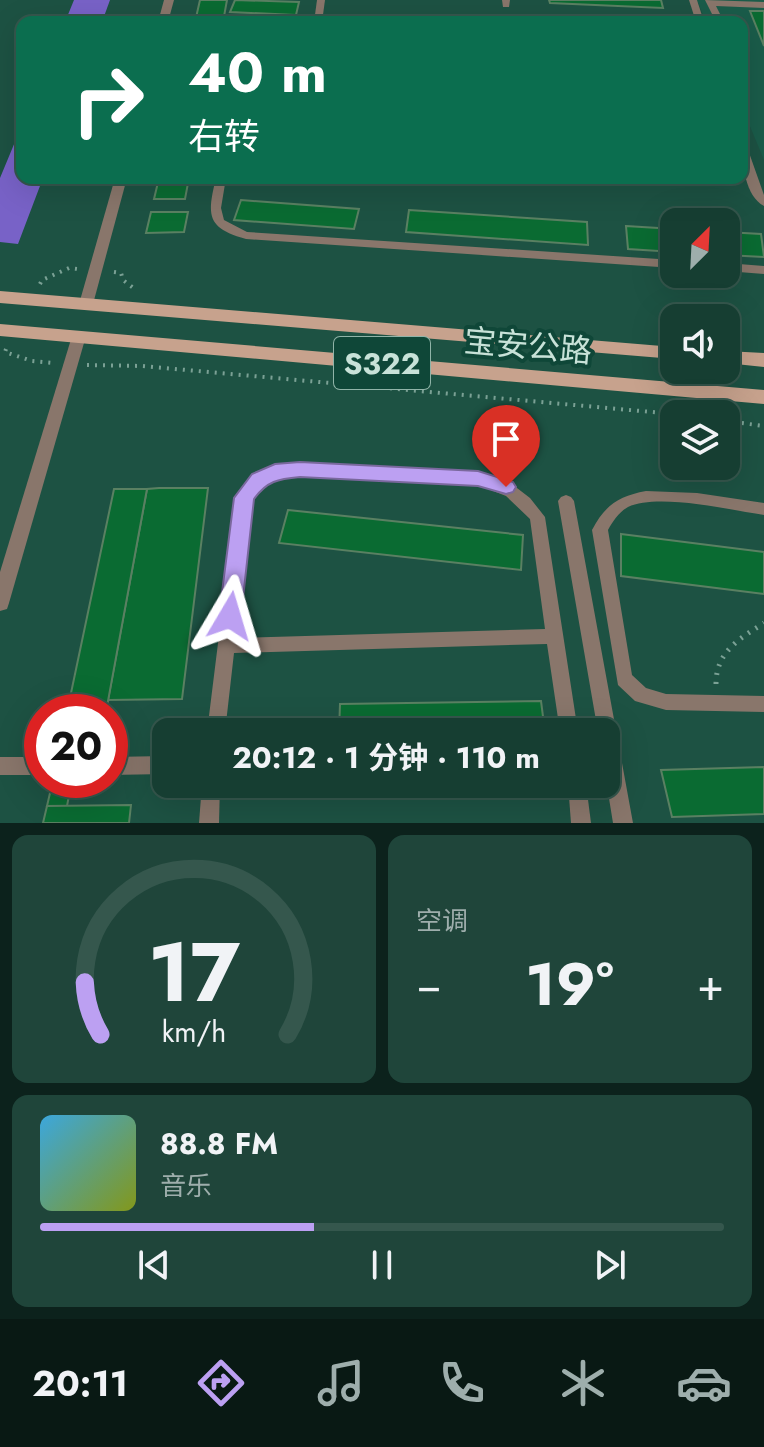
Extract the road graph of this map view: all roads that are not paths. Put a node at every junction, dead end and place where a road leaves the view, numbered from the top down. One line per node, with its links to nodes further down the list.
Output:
1 (710, 2): 2 (lane)
2 (764, 5)
3 (748, 165): 6 (lane)
4 (119, 184): 11 (street)
5 (220, 184): 7 (lane)
6 (764, 203)
7 (660, 263)
8 (740, 268): 9 (lane)
9 (764, 270)
10 (0, 297): 11 (main road, 宝安公路 / S322)
11 (86, 304): 14 (main road, 宝安公路 / S322)
12 (0, 330): 13 (main road, 宝安公路 / S322)
13 (79, 336): 17 (main road, 宝安公路 / S322); 20 (street)
14 (660, 352)
15 (740, 358): 16 (main road)
16 (764, 360)
17 (764, 397)
18 (566, 501): 34 (lane)
19 (764, 509): 23 (lane)
20 (0, 603)
21 (555, 636): 22 (lane); 22 (lane); 25 (lane)
22 (227, 646): 24 (lane)
23 (764, 704)
24 (218, 718)
25 (567, 718)
26 (152, 765): 29 (lane)
27 (0, 766): 28 (lane)
28 (24, 766)
29 (128, 766)
30 (210, 798): 32 (lane)
31 (578, 798): 33 (lane)
32 (209, 823)
33 (581, 823)
34 (623, 823)

